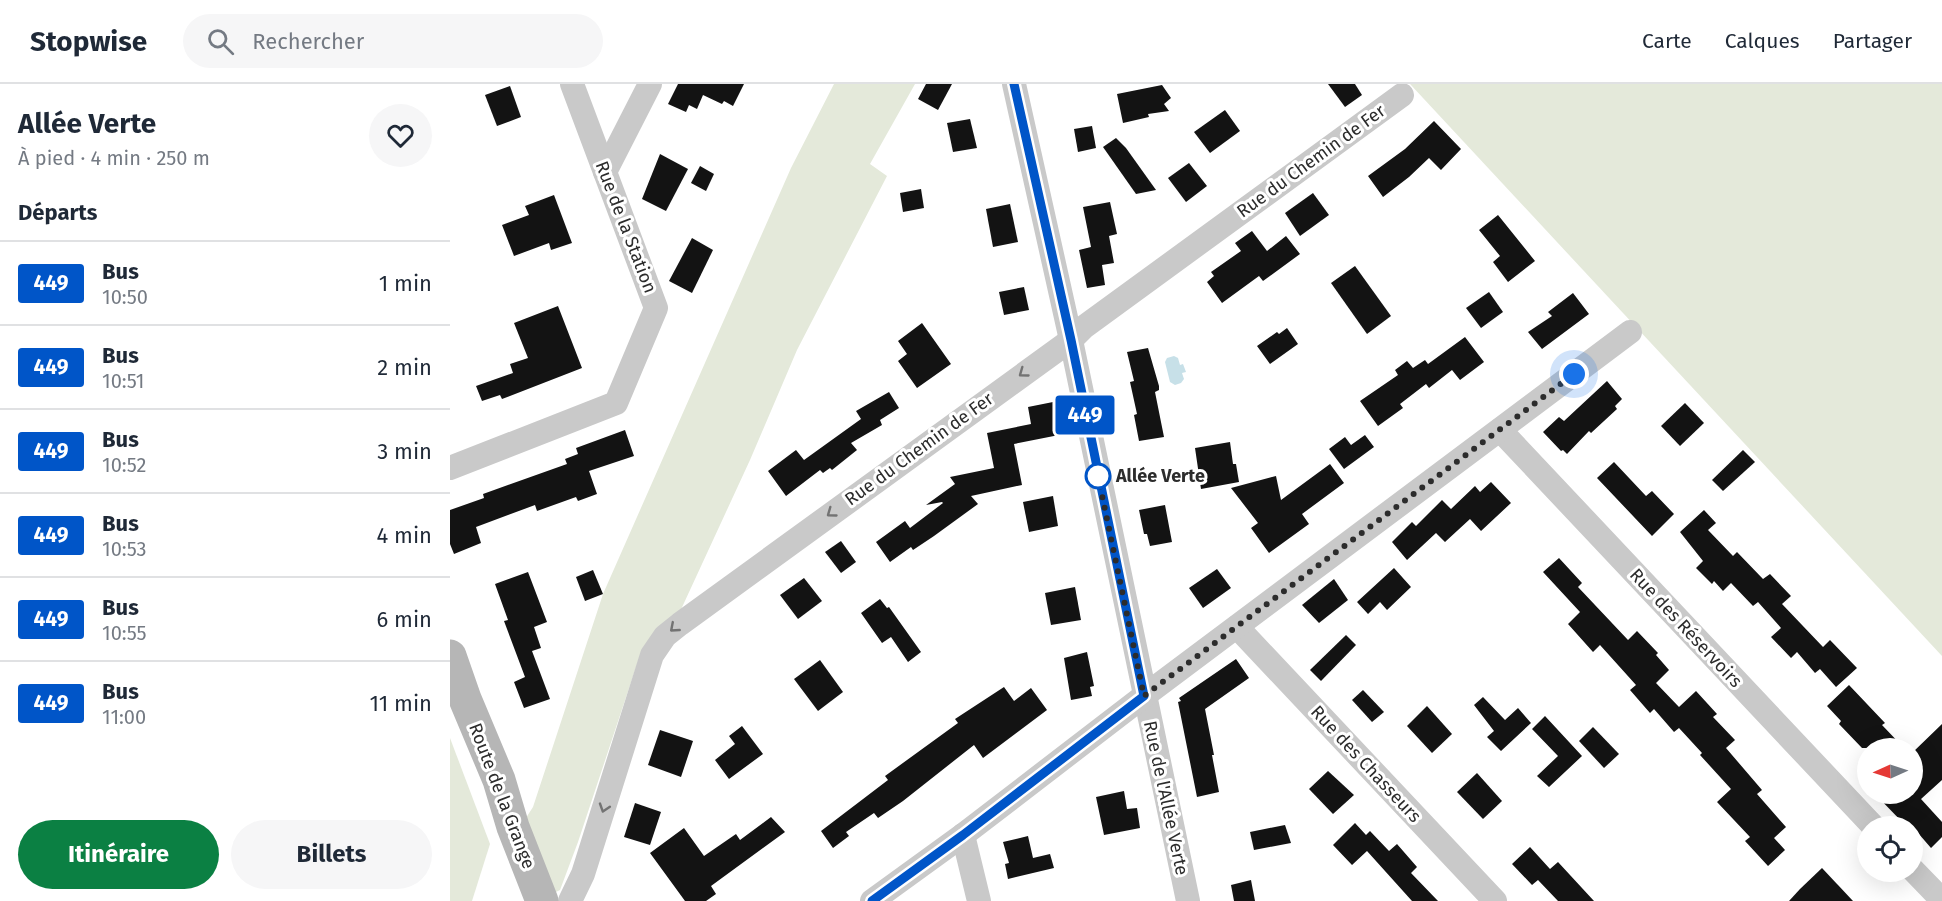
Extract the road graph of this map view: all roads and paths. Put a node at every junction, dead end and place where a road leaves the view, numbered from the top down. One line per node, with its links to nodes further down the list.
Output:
1 (572, 84): 5 (street, Rue de la Station)
2 (650, 84): 5 (street)
3 (1014, 84): 7 (street)
4 (1402, 95): 7 (street, Rue du Chemin de Fer)
5 (605, 172): 9 (street, Rue de la Station)
6 (1630, 332): 8 (street)
7 (1071, 340): 12 (street); 20 (street, Rue du Chemin de Fer, one-way to 20)
8 (1500, 430): 10 (street); 14 (street, Rue des Réservoirs)
9 (450, 468)
10 (1237, 627): 12 (street); 24 (street, Rue des Chasseurs)
11 (450, 656): 19 (main road, Route de la Grange)
12 (1144, 696): 15 (street); 23 (street, Rue de l'Allée Verte)
13 (450, 710): 18 (main road, Route de la Grange)
14 (1864, 816)
15 (963, 835): 21 (street); 22 (street)
16 (1923, 880): 17 (street)
17 (1942, 900)
18 (531, 901)
19 (542, 901)
20 (570, 901)
21 (872, 901)
22 (979, 901)
23 (1188, 901)
24 (1495, 901)

